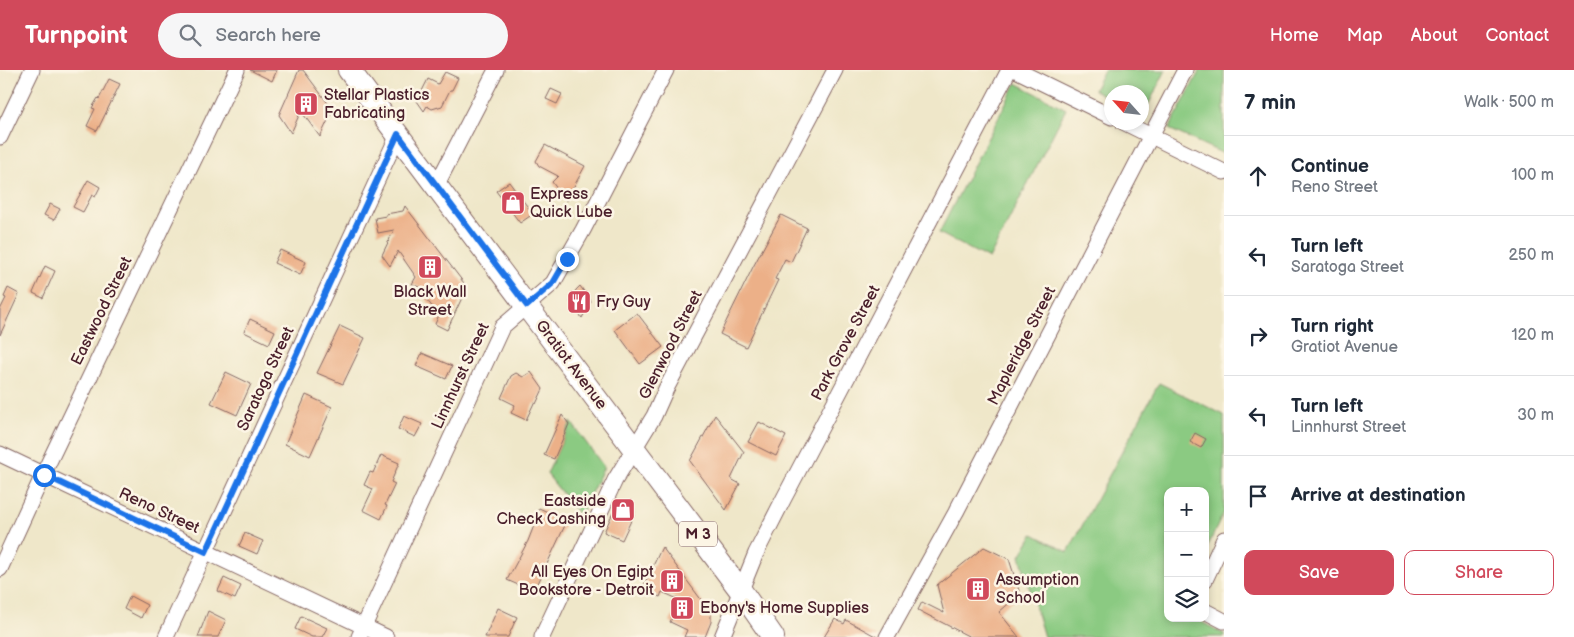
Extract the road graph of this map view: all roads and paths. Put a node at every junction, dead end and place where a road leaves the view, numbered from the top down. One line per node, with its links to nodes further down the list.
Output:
1 (237, 70): 20 (street, Eastwood Street)
2 (349, 70): 12 (main road, Gratiot Avenue / M 3)
3 (496, 70): 16 (street)
4 (666, 70): 17 (street, Linnhurst Street)
5 (835, 70): 18 (street, Glenwood Street)
6 (1009, 70): 25 (street, Park Grove Street)
7 (1016, 70): 10 (street)
8 (1185, 70): 13 (street, Mapleridge Street)
9 (27, 72): 14 (street)
10 (1104, 113)
11 (1139, 130): 13 (street)
12 (398, 134): 16 (main road, Gratiot Avenue / M 3); 22 (street, Saratoga Street)
13 (1151, 136): 15 (street); 34 (street, Mapleridge Street)
14 (0, 137)
15 (1224, 172)
16 (436, 186): 17 (main road, Gratiot Avenue / M 3)
17 (527, 306): 18 (main road, Gratiot Avenue / M 3); 28 (street, Linnhurst Street)
18 (634, 449): 25 (main road, Gratiot Avenue / M 3); 31 (street, Glenwood Street)
19 (0, 454): 20 (street, Reno Street)
20 (44, 475): 22 (street, Reno Street); 23 (street, Eastwood Street)
21 (1224, 539): 24 (street)
22 (206, 552): 28 (street, Reno Street); 29 (street, Saratoga Street)
23 (0, 569)
24 (1206, 577)
25 (741, 591): 32 (street, Park Grove Street); 33 (main road, Gratiot Avenue / M 3)
26 (1209, 613): 27 (street)
27 (1224, 620)
28 (362, 632): 30 (street, Reno Street)
29 (166, 637)
30 (386, 637)
31 (542, 637)
32 (722, 637)
33 (773, 637)
34 (887, 637)

